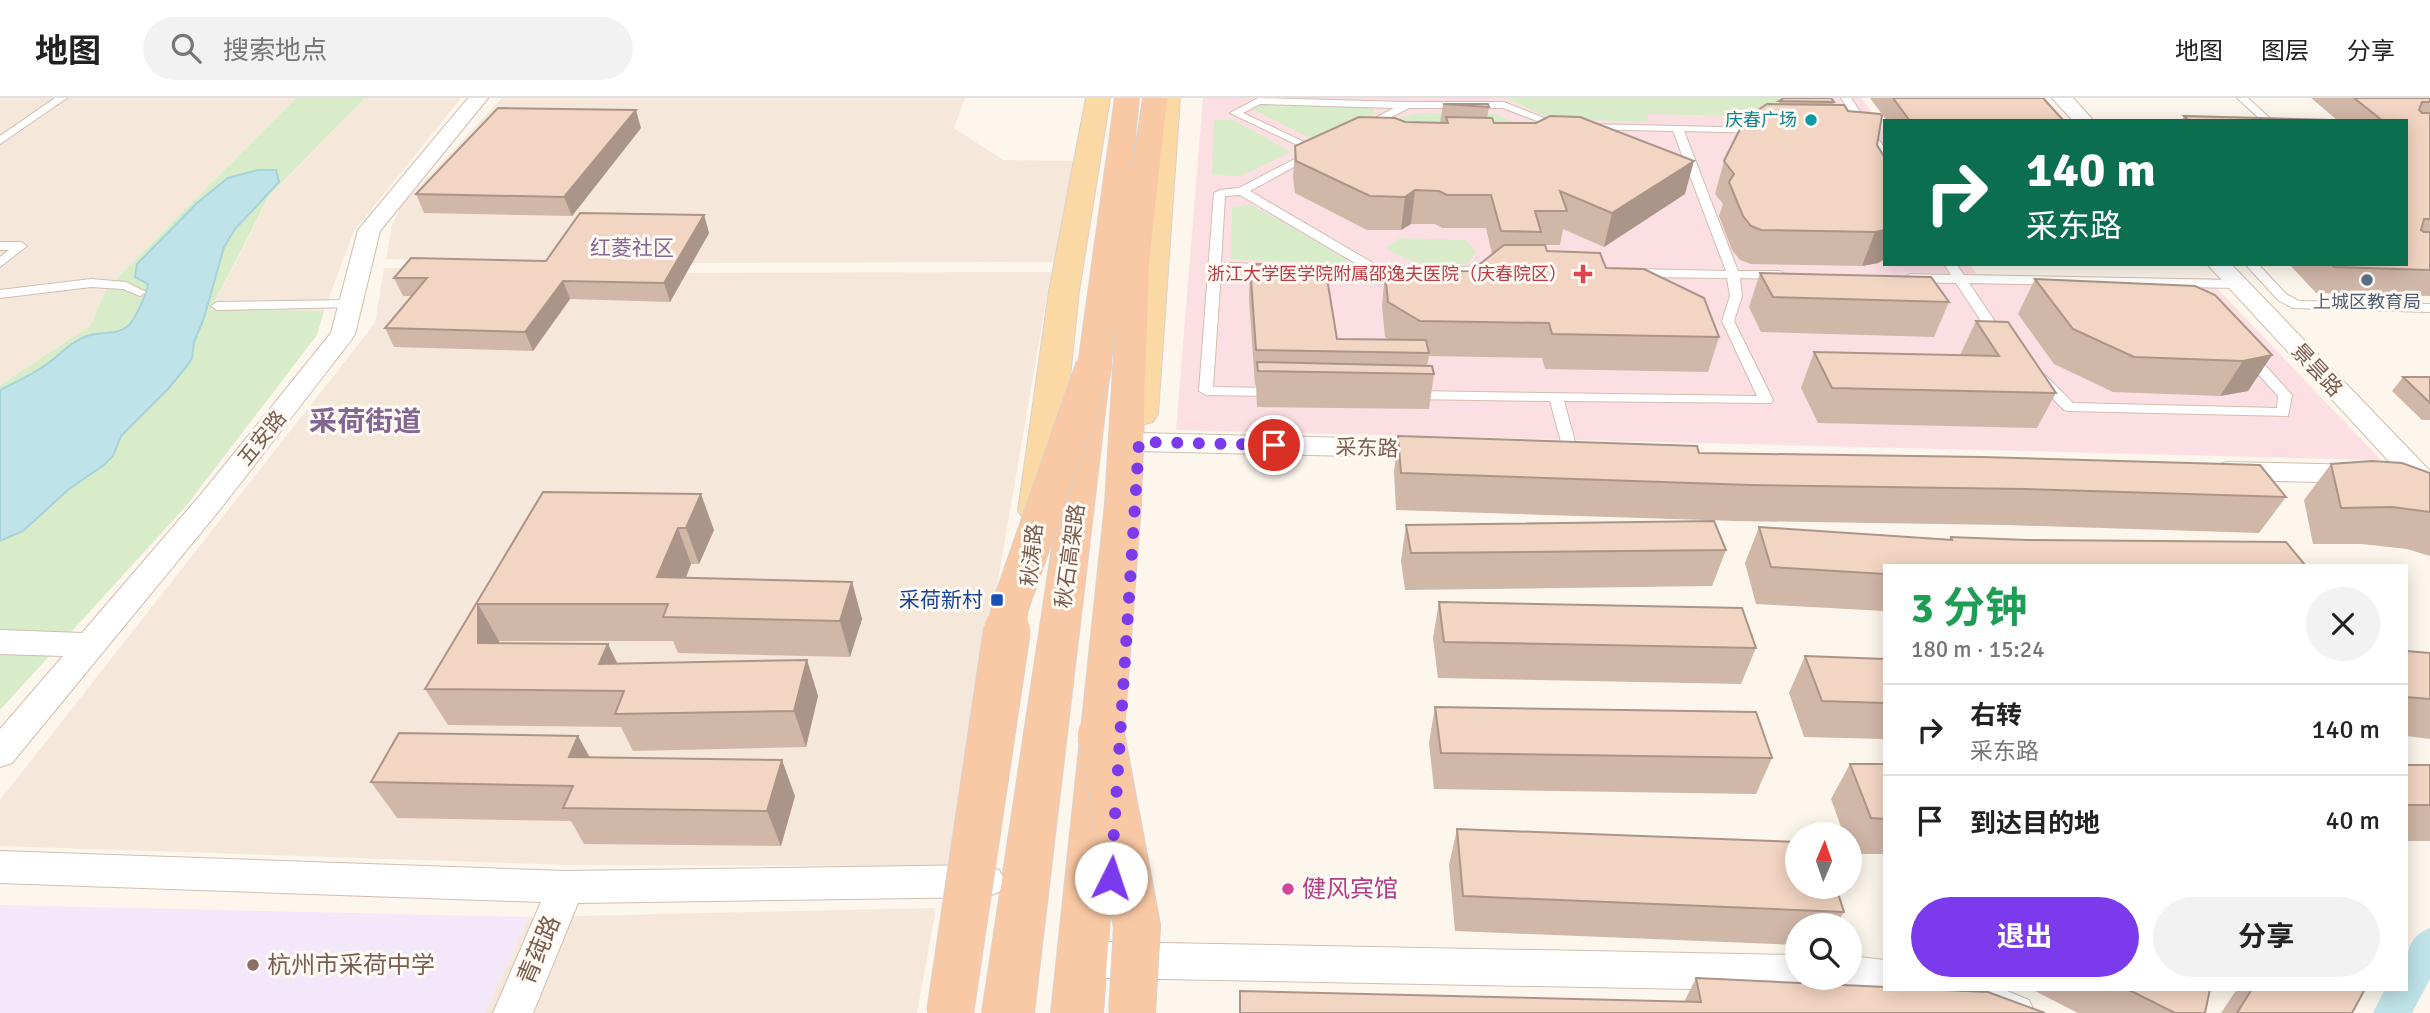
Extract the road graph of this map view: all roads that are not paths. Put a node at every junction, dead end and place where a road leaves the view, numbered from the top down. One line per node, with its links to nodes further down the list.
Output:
1 (62, 98): 22 (lane)
2 (478, 98): 40 (street, 五安路)
3 (1098, 98): 62 (main road, 秋涛路)
4 (1127, 98): 45 (highway, 秋石高架路)
5 (1155, 98): 59 (highway)
6 (1168, 98): 50 (main road)
7 (1846, 98): 19 (lane)
8 (1858, 98): 20 (lane)
9 (2062, 98): 14 (street)
10 (2242, 98): 15 (lane)
11 (1425, 102): 12 (lane); 13 (lane)
12 (1460, 102): 16 (lane)
13 (1407, 105): 21 (lane); 24 (lane)
14 (2082, 119)
15 (2266, 119)
16 (1677, 128): 17 (lane); 33 (lane)
17 (1773, 130)
18 (1855, 132): 19 (lane)
19 (1869, 132): 23 (lane)
20 (1883, 135)
21 (1348, 136)
22 (0, 141)
23 (1883, 155)
24 (1242, 191): 29 (lane); 30 (lane)
25 (0, 246): 26 (lane)
26 (0, 263)
27 (1951, 266): 37 (lane)
28 (2223, 266): 34 (street, 景昙路)
29 (1215, 267): 30 (lane); 47 (lane)
30 (1376, 270): 31 (lane)
31 (1513, 272)
32 (1623, 273): 33 (lane)
33 (1733, 274): 35 (lane); 49 (lane)
34 (2244, 274): 37 (lane); 42 (lane); 56 (street, 景昙路)
35 (1800, 275)
36 (1892, 277): 37 (lane)
37 (1959, 279): 43 (lane)
38 (140, 292): 39 (lane)
39 (0, 295)
40 (349, 304): 41 (lane); 58 (street, 五安路)
41 (217, 306)
42 (2430, 308)
43 (2006, 345)
44 (2239, 345): 46 (lane)
45 (1094, 367): 70 (highway, bridge); 72 (highway, 秋石高架路, bridge)
46 (2033, 371)
47 (1290, 393)
48 (1402, 394): 49 (lane)
49 (1556, 397): 53 (lane)
50 (1139, 442): 51 (street, 采东路); 64 (main road)
51 (1460, 450)
52 (1543, 452): 53 (street)
53 (1571, 453): 54 (street)
54 (1599, 454)
55 (2208, 470): 56 (street)
56 (2423, 482)
57 (0, 642): 58 (street)
58 (90, 645): 60 (street, 五安路)
59 (1101, 735): 73 (highway, bridge); 75 (highway, bridge)
60 (0, 753)
61 (0, 867): 63 (street)
62 (990, 881): 63 (street); 71 (main road, 秋涛路)
63 (566, 887): 69 (street, 青莼路)
64 (1106, 960): 65 (street); 74 (main road)
65 (1785, 973)
66 (1862, 975): 67 (street)
67 (1883, 978)
68 (1950, 991): 76 (street)
69 (513, 1013)
70 (950, 1013)
71 (973, 1013)
72 (1008, 1013)
73 (1077, 1013)
74 (1102, 1013)
75 (1132, 1013)
76 (2015, 1013)

